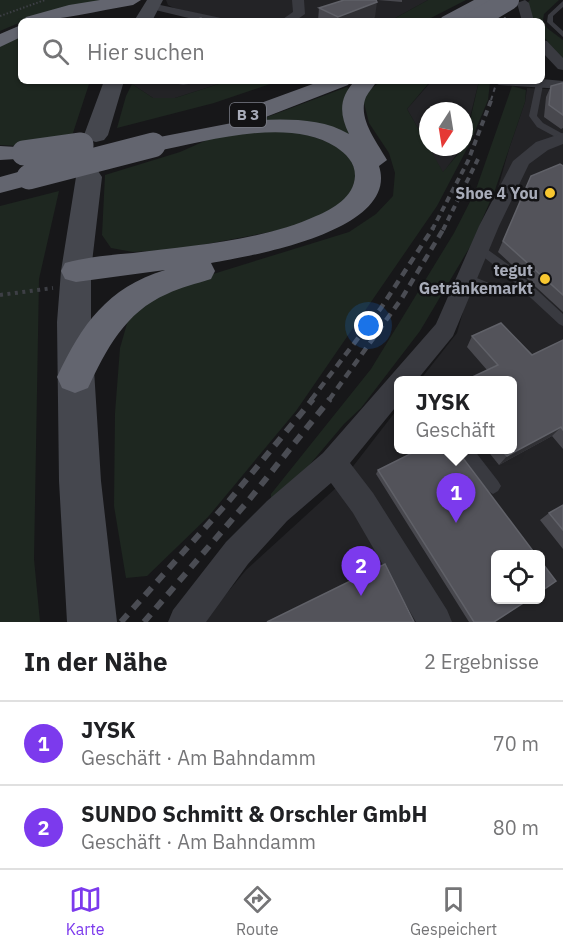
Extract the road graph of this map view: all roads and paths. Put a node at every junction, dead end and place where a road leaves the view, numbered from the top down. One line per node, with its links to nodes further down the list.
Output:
1 (133, 0): 6 (highway)
2 (298, 0): 12 (street)
3 (486, 0): 13 (highway)
4 (516, 2): 14 (highway, bridge); 15 (street)
5 (563, 3): 18 (lane)
6 (108, 5): 7 (highway); 8 (highway)
7 (149, 10): 9 (highway); 10 (street); 11 (street)
8 (42, 18)
9 (63, 18)
10 (182, 18)
11 (198, 18)
12 (295, 18)
13 (454, 18)
14 (481, 18)
15 (526, 18)
16 (18, 28): 19 (highway)
17 (18, 29): 20 (highway)
18 (563, 35)
19 (0, 36)
20 (0, 41)
21 (545, 47): 22 (street)
22 (563, 66)
23 (113, 84): 30 (main road)
24 (300, 84): 32 (highway, B 3)
25 (333, 84): 32 (highway, B 3)
26 (365, 84): 39 (highway)
27 (528, 84): 28 (street)
28 (539, 85): 29 (street); 31 (lane)
29 (563, 85)
30 (96, 135)
31 (563, 138): 37 (street)
32 (144, 139): 33 (highway, B 3, bridge); 38 (highway)
33 (20, 162): 34 (highway, B 3); 36 (highway, B 3)
34 (0, 170)
35 (89, 177): 38 (main road)
36 (0, 185)
37 (480, 248): 41 (lane); 42 (street)
38 (75, 278): 39 (highway); 40 (path); 43 (main road)
39 (154, 286): 43 (highway)
40 (0, 295)
41 (563, 321)
42 (407, 376)
43 (75, 377): 48 (main road)
44 (394, 392): 46 (street)
45 (468, 454): 47 (lane)
46 (333, 463): 49 (street); 50 (street)
47 (493, 486)
48 (92, 622)
49 (185, 622)
50 (435, 622)

